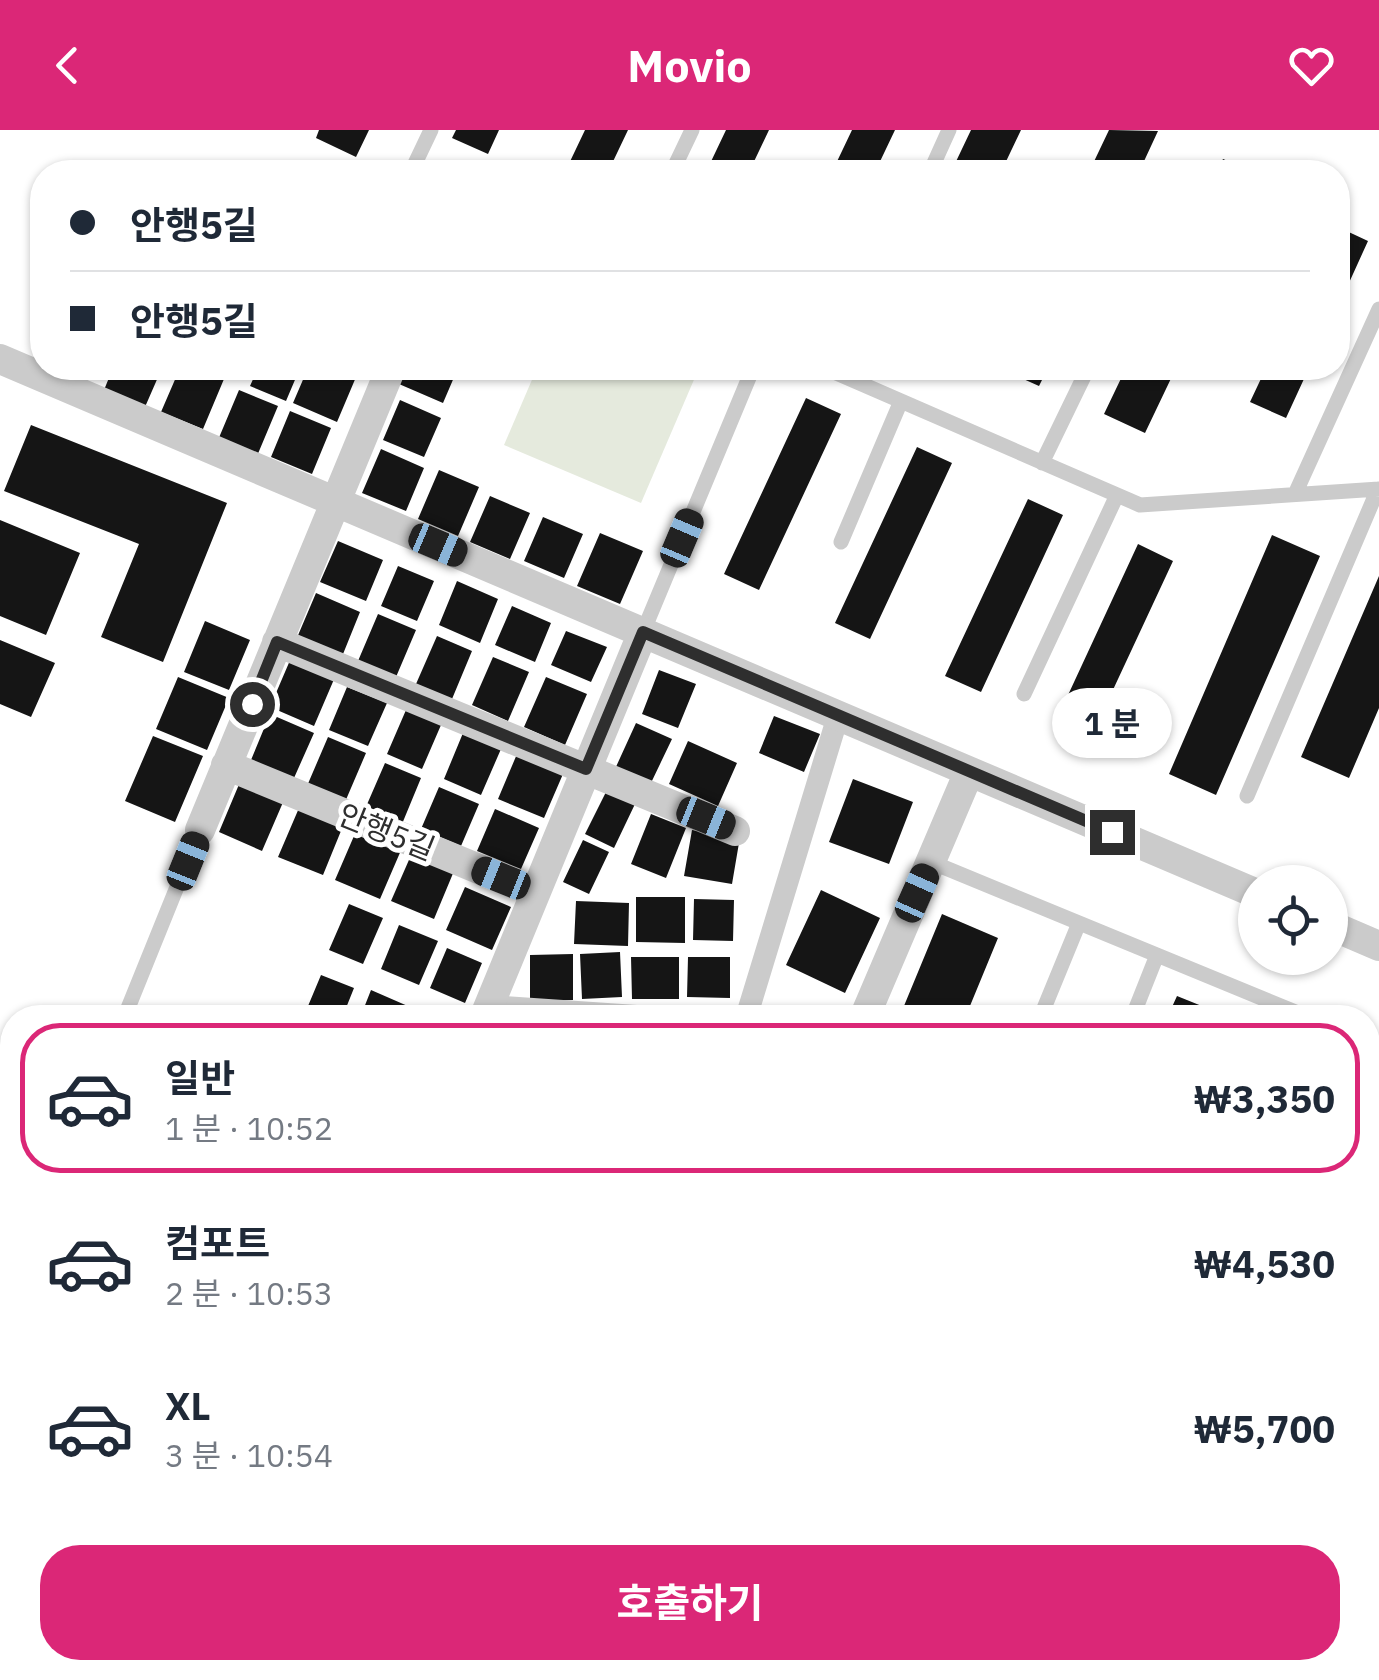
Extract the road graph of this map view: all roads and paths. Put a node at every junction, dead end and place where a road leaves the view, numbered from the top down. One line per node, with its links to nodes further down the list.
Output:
1 (430, 130): 4 (lane)
2 (692, 130): 5 (lane)
3 (949, 130): 6 (lane)
4 (417, 160)
5 (678, 160)
6 (935, 160)
7 (1379, 309): 9 (lane)
8 (3, 370): 20 (street)
9 (1350, 372)
10 (385, 380): 20 (street)
11 (748, 380): 22 (lane)
12 (860, 380): 15 (lane)
13 (1082, 380): 16 (lane)
14 (1346, 380): 18 (lane)
15 (901, 401): 16 (lane); 21 (lane)
16 (1042, 463): 19 (lane)
17 (1378, 488): 18 (lane); 29 (lane)
18 (1294, 494): 19 (lane)
19 (1118, 496): 24 (lane)
20 (335, 502): 22 (street); 23 (street)
21 (841, 542)
22 (643, 632): 25 (street); 27 (street)
23 (277, 642): 26 (street); 27 (street)
24 (1024, 694)
25 (838, 716): 28 (street); 41 (street)
26 (226, 766): 30 (street); 34 (street, 안행5길)
27 (586, 769): 31 (street); 34 (street)
28 (970, 772): 32 (street); 33 (street)
29 (1246, 796)
30 (200, 830): 39 (lane)
31 (735, 830)
32 (931, 862): 35 (lane); 42 (street)
33 (1238, 886)
34 (535, 892): 40 (street)
35 (1079, 923): 38 (lane); 43 (lane)
36 (1348, 933): 37 (street)
37 (1379, 946)
38 (1157, 955): 44 (lane); 45 (lane)
39 (129, 1005)
40 (489, 1005)
41 (750, 1005)
42 (870, 1005)
43 (1045, 1005)
44 (1137, 1005)
45 (1263, 1005)

